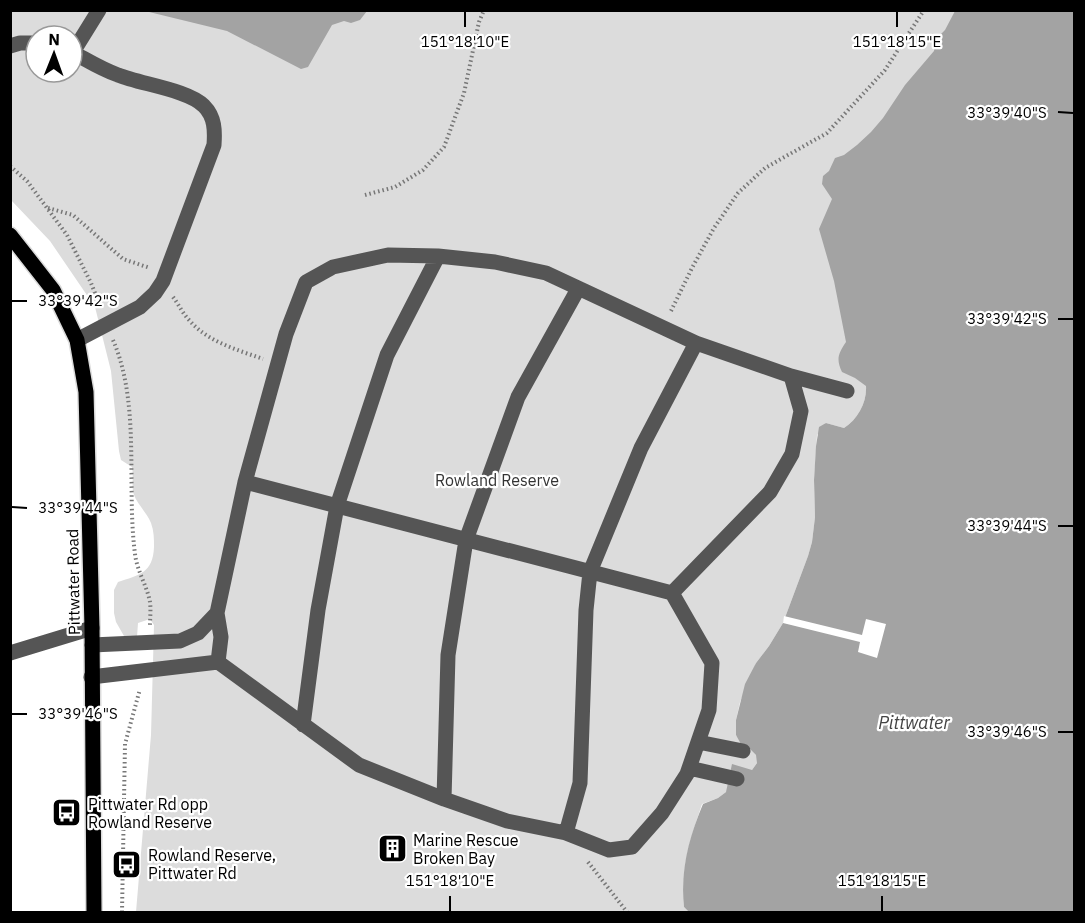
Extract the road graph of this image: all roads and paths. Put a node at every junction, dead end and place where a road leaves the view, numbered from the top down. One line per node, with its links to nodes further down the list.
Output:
1 (99, 10): 4 (street)
2 (484, 10): 7 (path)
3 (924, 10): 14 (path)
4 (84, 34)
5 (84, 59): 11 (street)
6 (10, 166): 8 (path)
7 (365, 195)
8 (46, 207): 11 (path); 13 (path)
9 (10, 235): 15 (main road, Pittwater Road)
10 (438, 256): 12 (street); 17 (street); 21 (street)
11 (163, 281): 13 (street); 17 (path)
12 (578, 289): 14 (street); 22 (street)
13 (107, 325): 15 (street); 27 (path)
14 (664, 328): 16 (street)
15 (77, 340): 26 (main road, Pittwater Road)
16 (696, 343): 18 (street); 23 (street)
17 (278, 364): 20 (street)
18 (791, 376): 19 (street); 24 (street)
19 (847, 391)
20 (245, 482): 21 (street); 25 (street)
21 (337, 506): 22 (street); 33 (street)
22 (466, 540): 23 (street); 38 (street)
23 (590, 572): 24 (street); 39 (street)
24 (672, 593): 34 (street)
25 (218, 613): 27 (street); 30 (street)
26 (92, 628): 28 (main road, Pittwater Road); 29 (street)
27 (148, 642): 28 (street)
28 (92, 645): 32 (main road, Pittwater Road)
29 (10, 653)
30 (218, 662): 31 (street); 33 (street)
31 (144, 671): 32 (street); 42 (path)
32 (91, 677): 41 (main road, Pittwater Road)
33 (303, 725): 38 (street)
34 (698, 742): 35 (street); 36 (street)
35 (743, 751)
36 (689, 768): 37 (street); 39 (street)
37 (737, 779)
38 (444, 799): 39 (street)
39 (566, 832)
40 (586, 859): 43 (path)
41 (94, 912)
42 (122, 912)
43 (627, 912)

